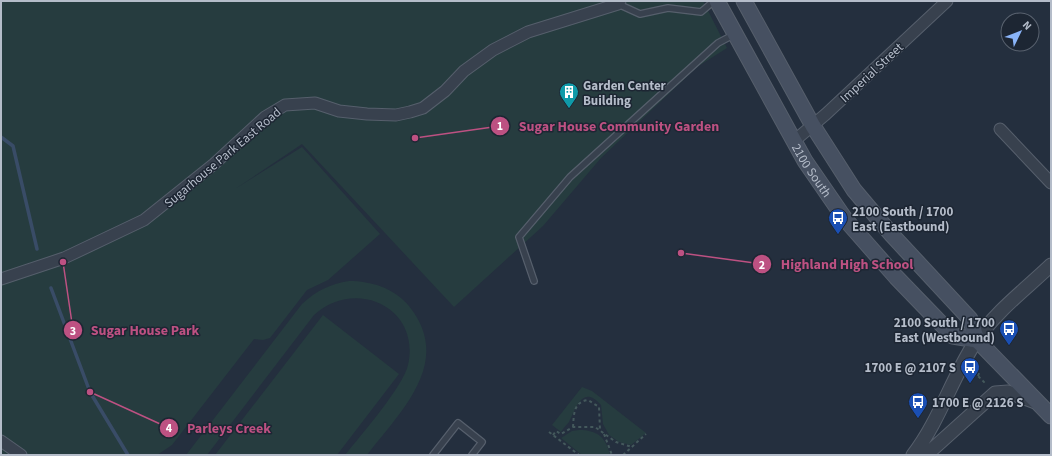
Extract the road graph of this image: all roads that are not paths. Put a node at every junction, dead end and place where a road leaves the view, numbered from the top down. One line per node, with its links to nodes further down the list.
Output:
1 (715, 1): 4 (lane); 5 (main road, 2100 South)
2 (744, 1): 6 (main road, 2100 South)
3 (947, 1): 6 (street, Imperial Street)
4 (619, 2): 11 (street, Sugarhouse Park East Road)
5 (735, 34): 8 (main road, 2100 South); 12 (lane)
6 (813, 126): 8 (street, Imperial Street); 13 (main road, 2100 South)
7 (1000, 129): 9 (street)
8 (794, 141): 13 (main road, 2100 South)
9 (1051, 183)
10 (1051, 264): 13 (street)
11 (1, 279)
12 (534, 280)
13 (976, 340): 14 (main road, 2100 South); 20 (street)
14 (1038, 403): 15 (main road, 2100 South); 21 (street)
15 (1051, 416)
16 (1, 441): 17 (street)
17 (21, 455)
18 (433, 455): 19 (lane)
19 (472, 455)
20 (913, 455)
21 (926, 455)

